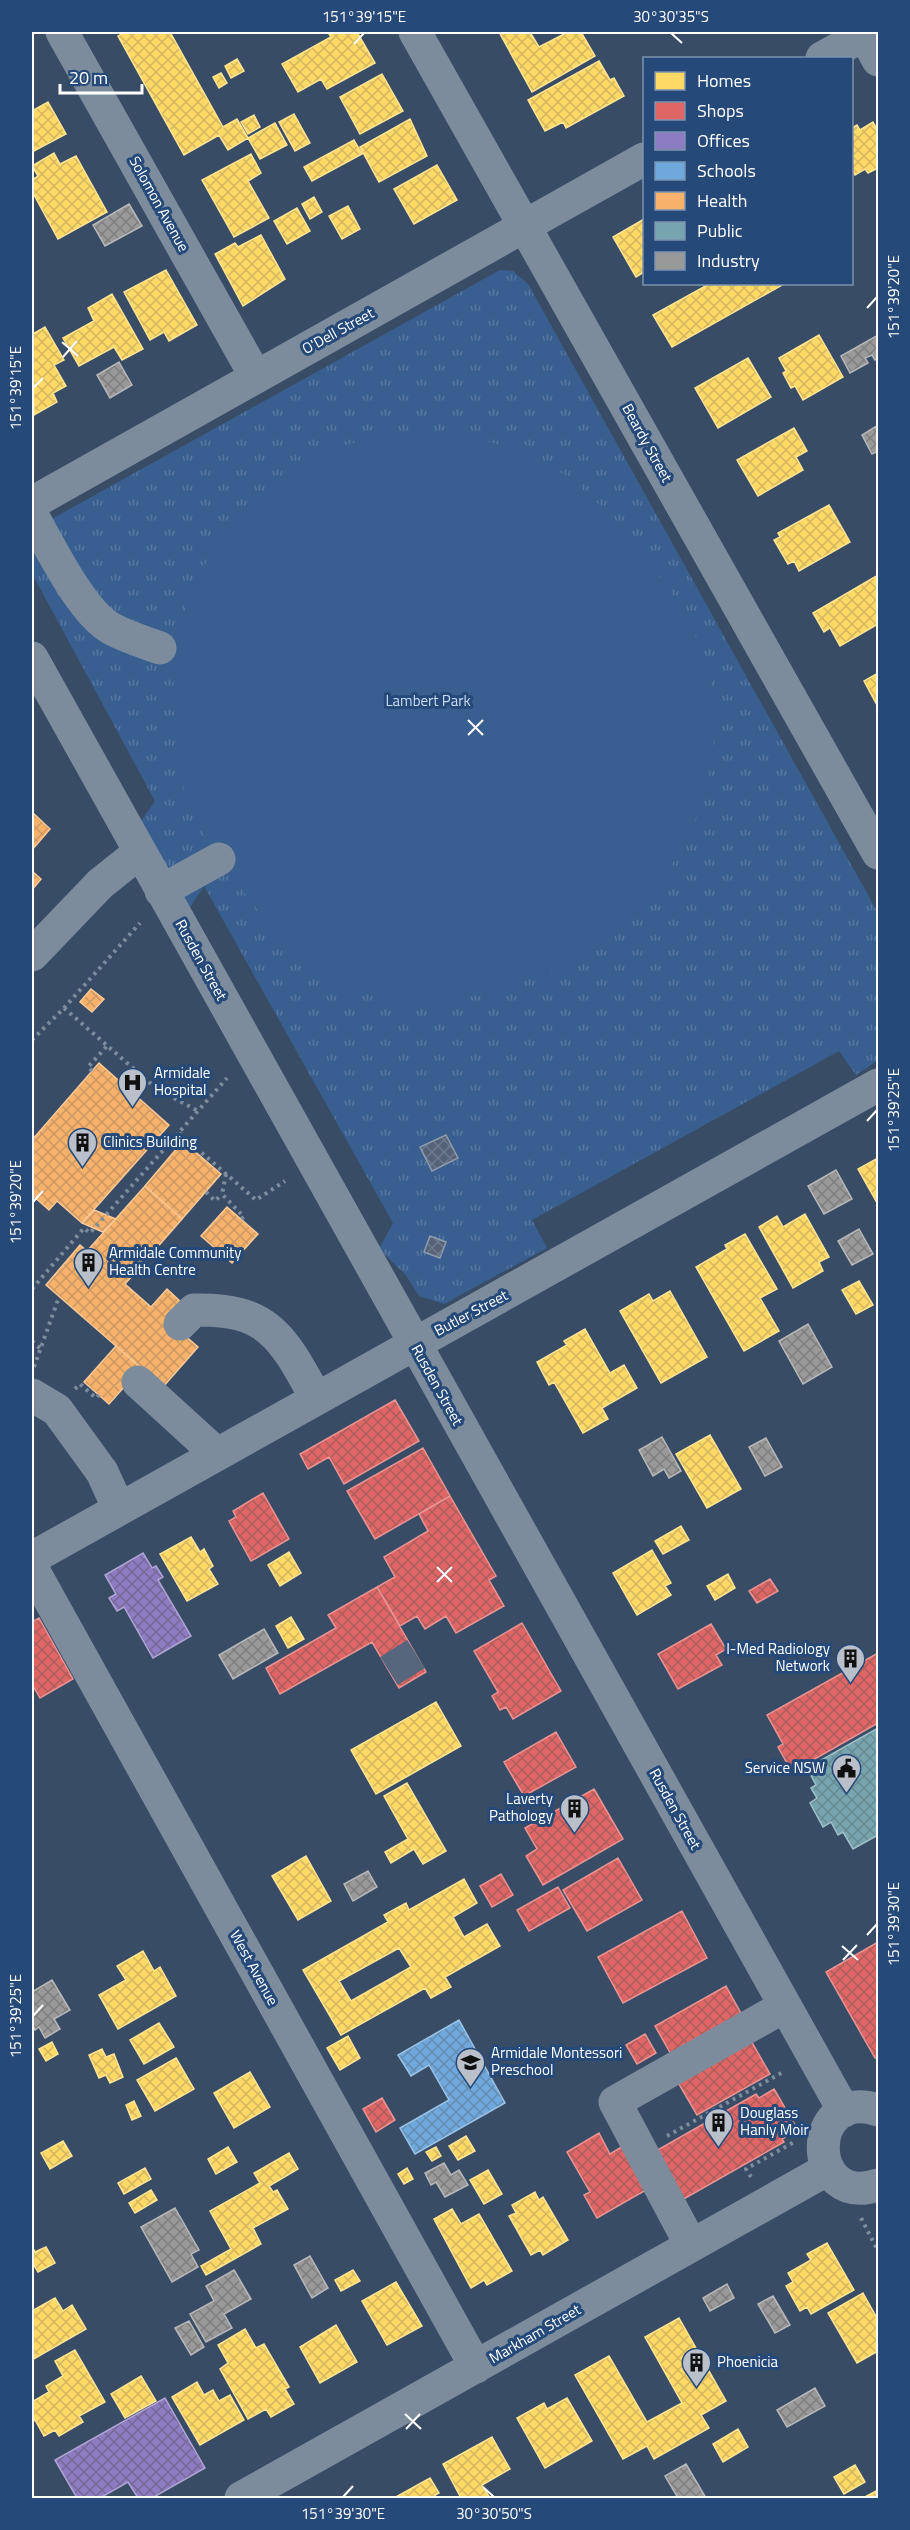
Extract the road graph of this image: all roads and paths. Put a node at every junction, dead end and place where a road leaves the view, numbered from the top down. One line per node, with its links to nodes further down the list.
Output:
1 (62, 32): 7 (street, Solomon Avenue)
2 (415, 32): 6 (street, Beardy Street)
3 (869, 39): 4 (street)
4 (824, 57)
5 (643, 160): 6 (street, O'Dell Street)
6 (525, 226): 7 (street, O'Dell Street); 13 (street, Beardy Street)
7 (256, 377): 8 (street, O'Dell Street)
8 (32, 503)
9 (32, 515): 10 (street)
10 (160, 648)
11 (32, 658): 12 (street, Rusden Street)
12 (140, 852): 15 (street, Rusden Street); 17 (street)
13 (879, 854)
14 (219, 859): 15 (street)
15 (162, 891): 35 (street, Rusden Street)
16 (140, 923): 18 (path)
17 (32, 955)
18 (64, 1008): 19 (path); 20 (path)
19 (32, 1040)
20 (107, 1046): 21 (path); 24 (path)
21 (92, 1071)
22 (227, 1078): 24 (path)
23 (879, 1085): 35 (street, Butler Street)
24 (198, 1111): 25 (path)
25 (179, 1132): 26 (path); 31 (path)
26 (226, 1174): 27 (path); 29 (path)
27 (285, 1181)
28 (206, 1192): 29 (path)
29 (222, 1194): 30 (path)
30 (241, 1220)
31 (32, 1289)
32 (58, 1297): 36 (path)
33 (180, 1324): 40 (street)
34 (32, 1341): 36 (path)
35 (414, 1343): 40 (street, Butler Street); 45 (street, Rusden Street)
36 (42, 1350): 37 (path)
37 (32, 1372)
38 (138, 1382): 41 (street)
39 (32, 1395): 42 (street)
40 (316, 1398): 41 (street, Butler Street)
41 (217, 1454): 42 (street, Butler Street)
42 (119, 1509): 43 (street, Butler Street)
43 (32, 1558)
44 (32, 1568): 57 (street, West Avenue)
45 (785, 2006): 48 (street, Rusden Street); 50 (street)
46 (785, 2071): 50 (path)
47 (879, 2110): 48 (street)
48 (844, 2111): 51 (street)
49 (801, 2138): 52 (path)
50 (641, 2150): 55 (street)
51 (828, 2169): 53 (street); 55 (street, Markham Street)
52 (753, 2180)
53 (879, 2184)
54 (858, 2212): 56 (path)
55 (691, 2245): 57 (street, Markham Street)
56 (879, 2252)
57 (476, 2367): 58 (street, Markham Street)
58 (241, 2499)

